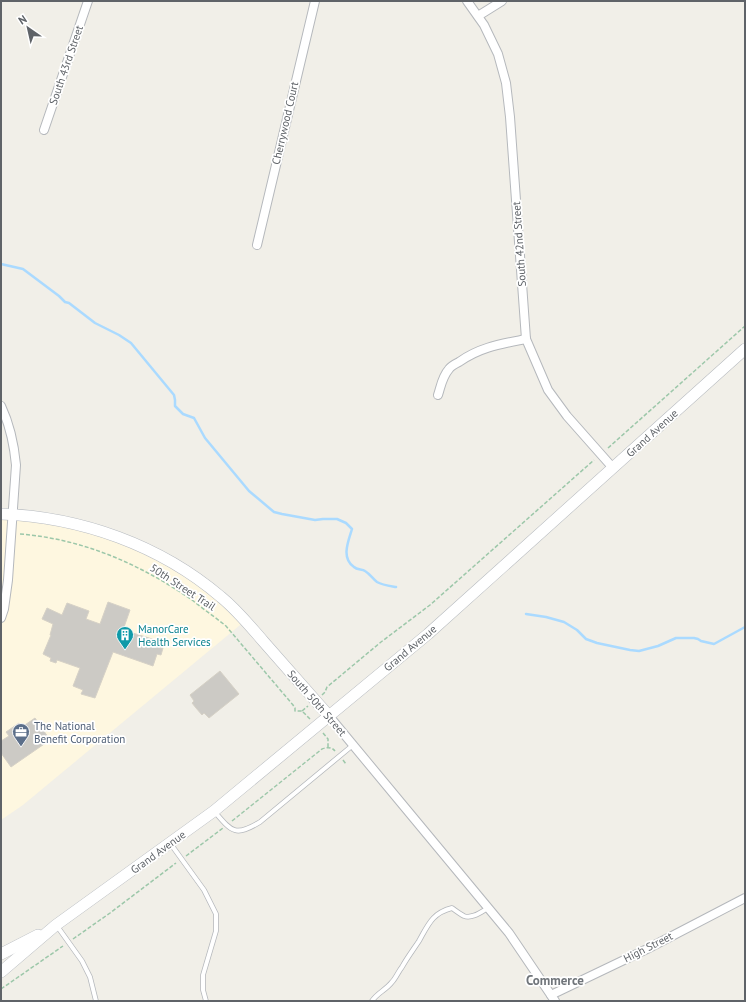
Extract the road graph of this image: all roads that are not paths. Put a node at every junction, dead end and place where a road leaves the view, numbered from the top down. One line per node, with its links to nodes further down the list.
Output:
1 (88, 1): 6 (street, South 43rd Street)
2 (315, 1): 7 (street, Cherrywood Court)
3 (468, 1): 5 (street, South 42nd Street)
4 (502, 1): 5 (street)
5 (478, 16): 8 (street, South 42nd Street)
6 (44, 130)
7 (257, 246)
8 (526, 339): 10 (street); 12 (street, South 42nd Street)
9 (745, 349): 12 (main road, Grand Avenue)
10 (438, 395)
11 (1, 406): 14 (street)
12 (612, 468): 16 (main road, Grand Avenue)
13 (1, 514): 14 (main road, South 50th Street)
14 (12, 514): 15 (street); 16 (main road, South 50th Street)
15 (1, 618)
16 (329, 716): 17 (street, South 50th Street); 18 (main road, Grand Avenue)
17 (353, 745): 18 (lane); 21 (street, South 50th Street)
18 (214, 811): 19 (main road, Grand Avenue)
19 (169, 843): 22 (main road, Grand Avenue); 27 (lane)
20 (745, 898): 25 (street, High Street)
21 (488, 908): 25 (street, South 50th Street); 28 (lane)
22 (56, 925): 23 (main road, Grand Avenue); 24 (main road, Grand Avenue); 26 (lane)
23 (1, 954)
24 (1, 972)
25 (553, 998)
26 (96, 1001)
27 (206, 1001)
28 (372, 1001)

